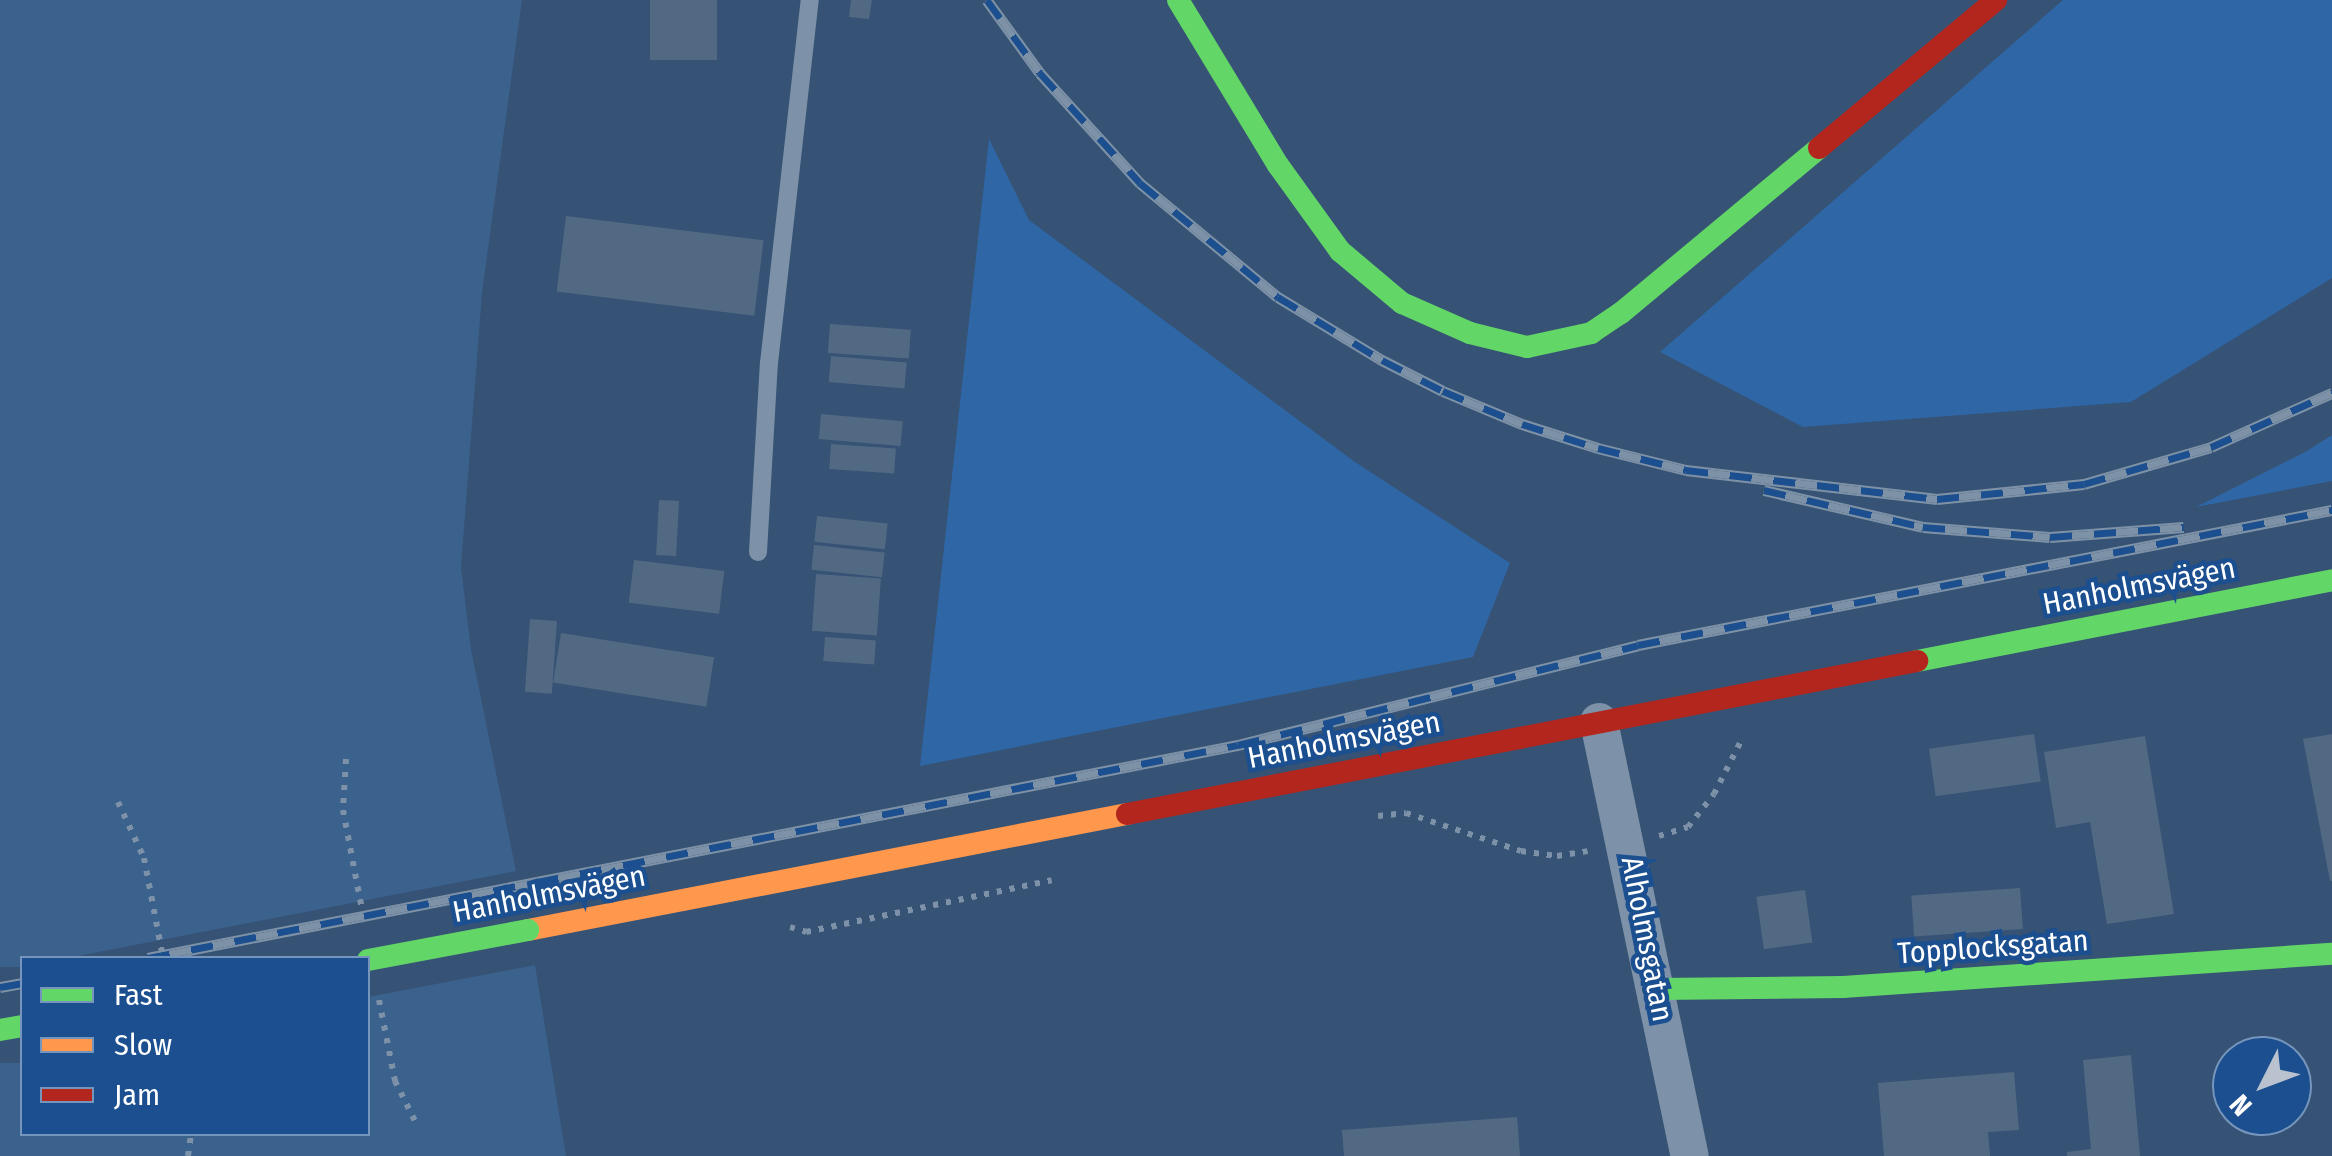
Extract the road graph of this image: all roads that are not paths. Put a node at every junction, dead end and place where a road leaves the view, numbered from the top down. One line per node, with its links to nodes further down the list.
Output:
1 (810, 0): 4 (lane)
2 (1178, 0): 3 (street)
3 (1996, 0)
4 (758, 552)
5 (2332, 580): 6 (street, Hanholmsvägen)
6 (1600, 722): 8 (street, Hanholmsvägen, bridge); 9 (street, Alholmsgatan)
7 (2332, 954): 9 (street, Topplocksgatan)
8 (370, 960)
9 (1657, 989): 10 (street, Alholmsgatan)
10 (1690, 1156)

